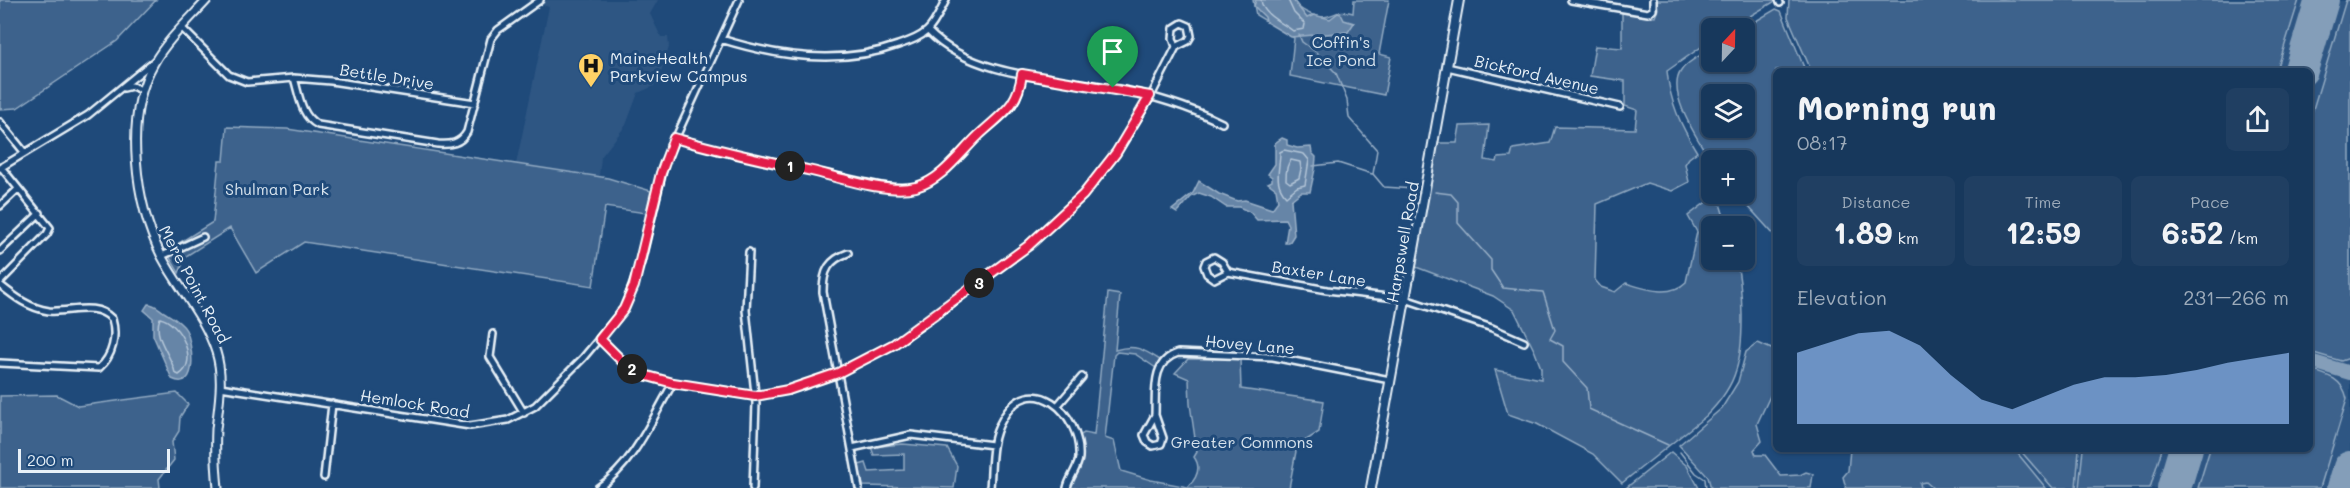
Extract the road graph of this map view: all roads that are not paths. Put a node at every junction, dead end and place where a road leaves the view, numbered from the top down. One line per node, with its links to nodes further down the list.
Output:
1 (207, 0): 8 (street, Mere Point Road)
2 (540, 0): 21 (street)
3 (739, 0): 10 (street, Hemlock Road)
4 (946, 0): 9 (street)
5 (1459, 0): 13 (main road, Harpswell Road)
6 (1571, 0): 7 (street)
7 (1653, 0)
8 (182, 28): 12 (street, Mere Point Road); 16 (street, Bettle Drive)
9 (928, 31): 10 (street); 14 (street)
10 (721, 39): 25 (street, Hemlock Road)
11 (1176, 47): 11 (street); 20 (street)
12 (155, 60): 15 (street); 17 (street, Mere Point Road)
13 (1447, 67): 22 (street, Bickford Avenue); 38 (main road, Harpswell Road)
14 (1022, 74): 20 (street); 25 (street)
15 (135, 76): 17 (street); 18 (street)
16 (294, 78): 21 (street, Bettle Drive); 21 (street)
17 (146, 81): 19 (street, Mere Point Road)
18 (122, 88): 19 (street); 26 (street)
19 (142, 90): 35 (street, Mere Point Road)
20 (1150, 96): 24 (street); 43 (street)
21 (475, 103)
22 (1620, 107)
23 (0, 122): 26 (street)
24 (1222, 123)
25 (674, 138): 40 (street, Hemlock Road)
26 (25, 153): 27 (street)
27 (1, 168): 28 (street)
28 (18, 189): 29 (street); 30 (street)
29 (0, 206)
30 (40, 213): 32 (street); 37 (street)
31 (203, 237): 35 (street)
32 (0, 251)
33 (749, 252): 48 (street)
34 (848, 253): 43 (street)
35 (162, 256): 47 (street, Mere Point Road)
36 (1228, 272): 36 (street, Baxter Lane); 38 (street, Baxter Lane)
37 (0, 284): 42 (street)
38 (1405, 299): 41 (street, Baxter Lane); 45 (main road, Harpswell Road)
39 (494, 334): 51 (street)
40 (600, 339): 46 (street); 51 (street, Hemlock Road)
41 (1524, 342)
42 (0, 363)
43 (838, 373): 48 (street); 54 (street)
44 (1082, 377): 50 (street)
45 (1390, 380): 52 (street, Hovey Lane); 62 (main road, Harpswell Road)
46 (673, 383): 48 (street); 57 (street)
47 (220, 387): 49 (street, Hemlock Road); 56 (street, Mere Point Road)
48 (755, 396): 58 (street)
49 (332, 404): 51 (street, Hemlock Road); 55 (street)
50 (1058, 405): 53 (street); 61 (street)
51 (524, 413)
52 (1155, 415): 52 (street, Hovey Lane)
53 (993, 444): 54 (street); 60 (street)
54 (852, 448): 59 (street)
55 (324, 477)
56 (218, 488)
57 (598, 488)
58 (753, 488)
59 (859, 488)
60 (990, 488)
61 (1067, 488)
62 (1371, 488)

